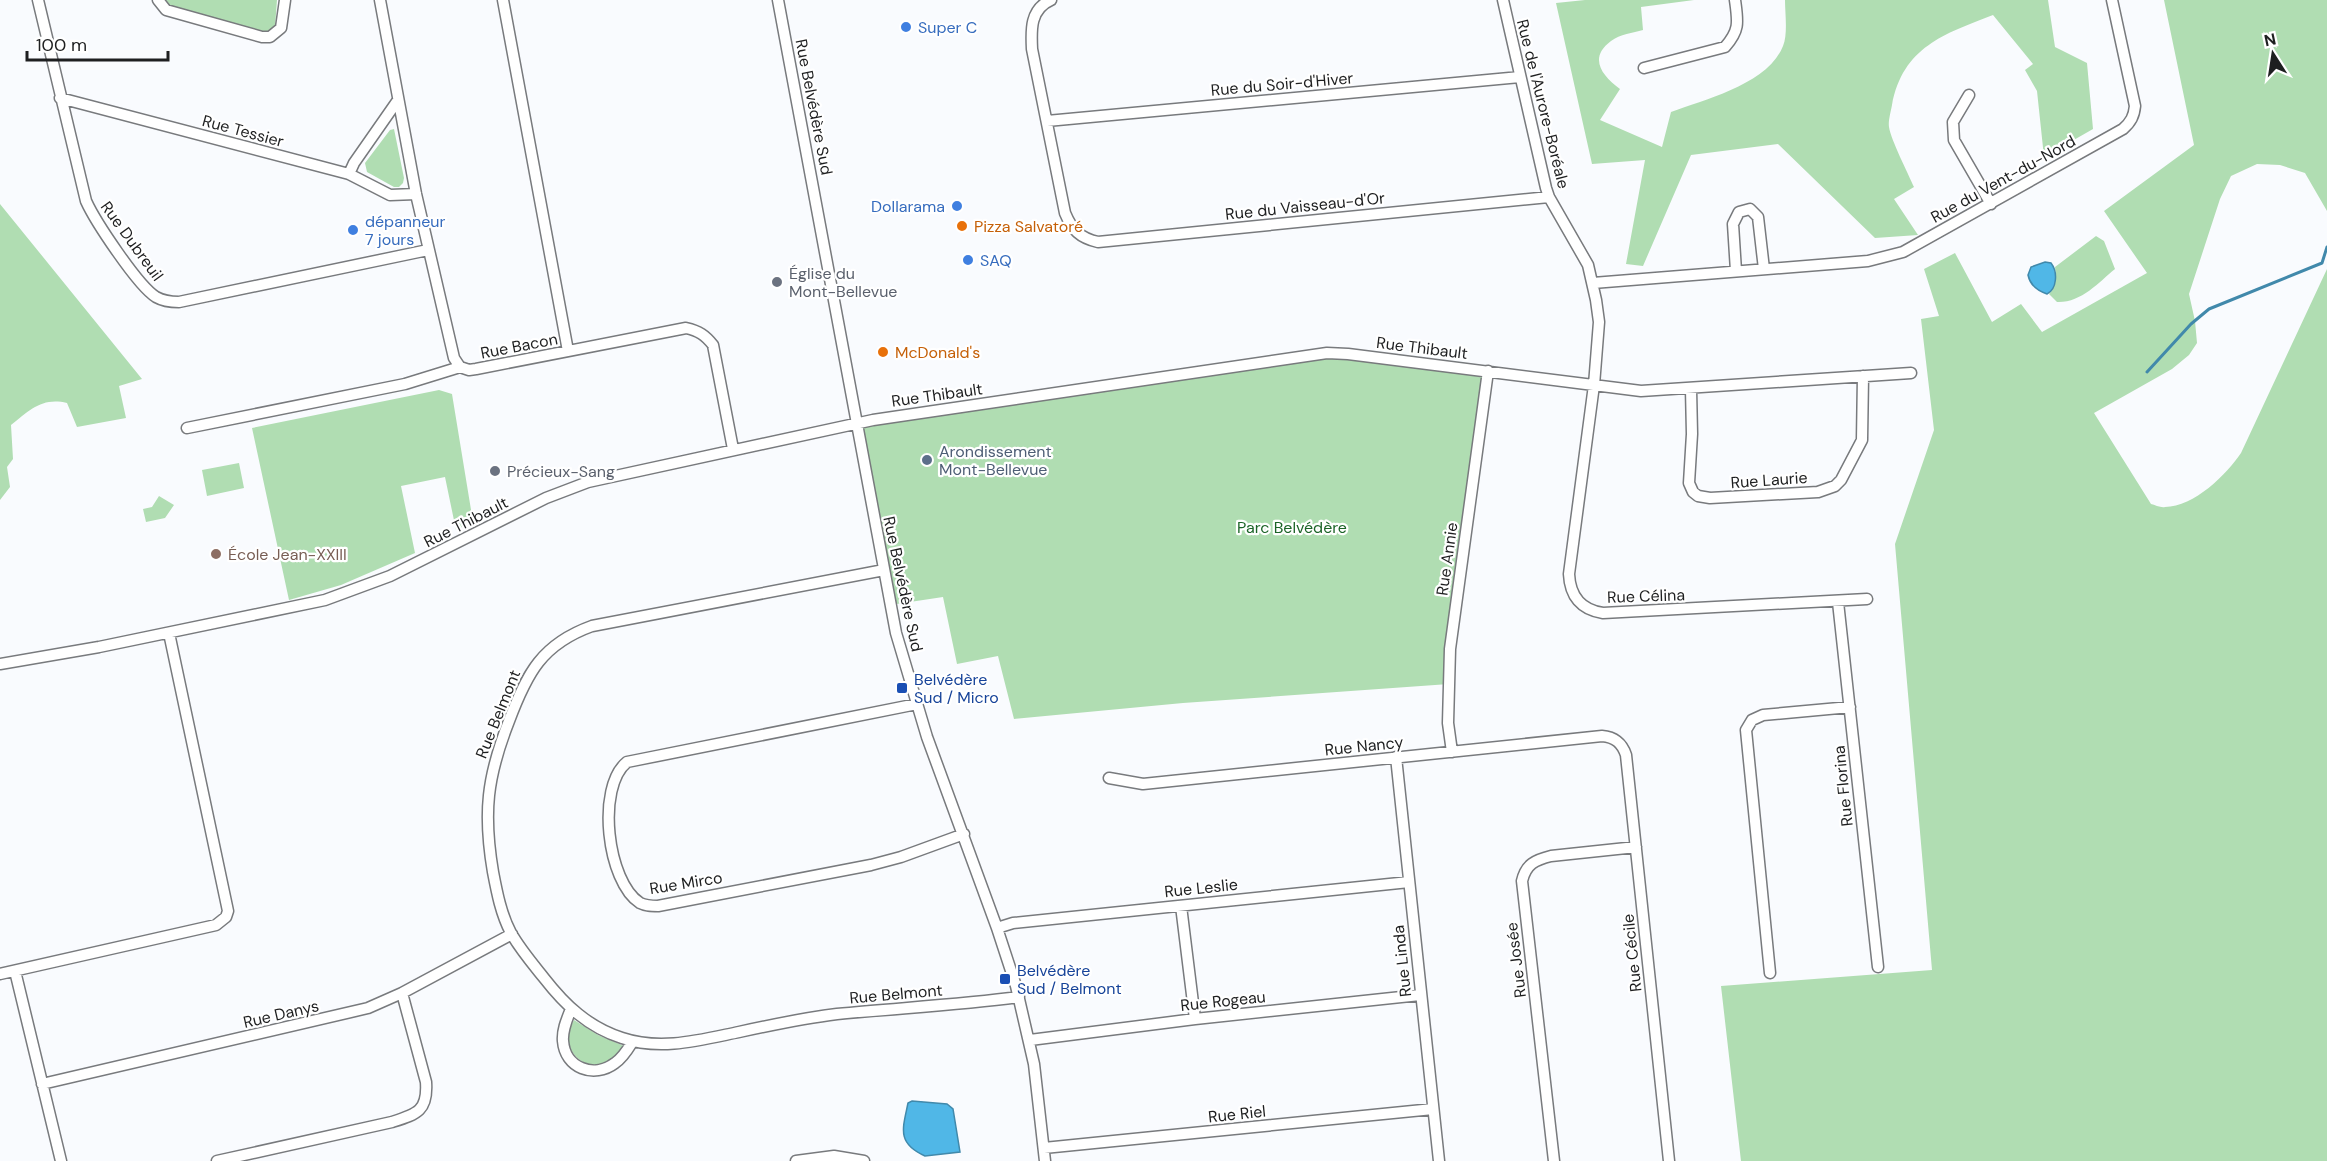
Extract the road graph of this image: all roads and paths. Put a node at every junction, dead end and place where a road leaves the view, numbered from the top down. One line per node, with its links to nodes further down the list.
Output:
1 (38, 0): 14 (street, Rue Dubreuil)
2 (158, 0): 3 (street)
3 (285, 0)
4 (380, 0): 15 (street)
5 (503, 0): 25 (street)
6 (778, 0): 32 (street, Rue Belvédère Sud)
7 (1051, 0): 16 (street)
8 (1503, 0): 12 (street, Rue de l'Aurore-Boréale)
9 (1735, 0): 11 (street)
10 (2112, 0): 20 (street, Rue du Vent-du-Nord)
11 (1644, 68)
12 (1520, 77): 16 (street, Rue du Soir-d'Hiver); 19 (street, Rue de l'Aurore-Boréale)
13 (1969, 95): 20 (street)
14 (60, 98): 17 (street, Rue Tessier); 21 (street, Rue Dubreuil)
15 (398, 100): 17 (street); 18 (street)
16 (1047, 121): 19 (street, Rue du Vaisseau-d'Or)
17 (349, 174): 18 (street, Rue Tessier)
18 (416, 194): 21 (street)
19 (1549, 197): 24 (street, Rue de l'Aurore-Boréale)
20 (1991, 204): 22 (street, Rue du Vent-du-Nord)
21 (428, 250): 26 (street)
22 (1764, 269): 23 (street, Rue du Vent-du-Nord); 23 (street)
23 (1736, 271): 24 (street, Rue du Vent-du-Nord)
24 (1593, 283): 30 (street, Rue de l'Aurore-Boréale)
25 (568, 351): 26 (street, Rue Bacon); 34 (street, Rue Bacon)
26 (460, 367): 33 (street, Rue Bacon)
27 (1488, 371): 30 (street, Rue Thibault); 32 (street, Rue Thibault); 43 (street, Rue Annie)
28 (1911, 373): 29 (street, Rue Thibault)
29 (1863, 376): 31 (street, Rue Thibault); 31 (street, Rue Laurie)
30 (1594, 385): 31 (street, Rue Thibault); 37 (street, Rue Célina)
31 (1692, 388)
32 (856, 423): 34 (street, Rue Thibault); 35 (street, Rue Belvédère Sud)
33 (187, 428)
34 (733, 449): 38 (street, Rue Thibault)
35 (884, 570): 40 (street, Rue Belvédère Sud); 51 (street, Rue Belmont)
36 (1867, 599): 37 (street, Rue Célina)
37 (1838, 602): 41 (street, Rue Florina)
38 (169, 633): 39 (street, Rue Thibault); 53 (street)
39 (0, 664)
40 (917, 704): 46 (street, Rue Belvédère Sud); 46 (street, Rue Mirco)
41 (1850, 707): 52 (street, Rue Florina); 54 (street)
42 (1621, 744): 43 (street, Rue Nancy); 47 (street, Rue Cécile)
43 (1452, 752): 44 (street, Rue Nancy)
44 (1396, 757): 45 (street, Rue Nancy); 48 (street, Rue Linda)
45 (1109, 778)
46 (964, 834): 50 (street, Rue Belvédère Sud)
47 (1636, 847): 72 (street, Rue Josée); 73 (street, Rue Cécile)
48 (1409, 882): 49 (street, Rue Leslie); 57 (street, Rue Linda)
49 (1181, 906): 50 (street, Rue Leslie); 60 (street)
50 (997, 928): 58 (street, Rue Belvédère Sud)
51 (512, 934): 56 (street, Rue Danys); 59 (street, Rue Belmont)
52 (1878, 967)
53 (15, 971): 55 (street); 63 (street)
54 (1770, 973)
55 (0, 974)
56 (402, 993): 63 (street, Rue Danys); 67 (street)
57 (1420, 995): 60 (street, Rue Rogeau); 64 (street, Rue Linda)
58 (1019, 998): 61 (street, Rue Belvédère Sud); 62 (street, Rue Belmont)
59 (571, 1009): 62 (street, Rue Belmont); 62 (street)
60 (1195, 1019): 61 (street, Rue Rogeau)
61 (1029, 1040): 65 (street, Rue Belvédère Sud)
62 (633, 1041)
63 (42, 1084): 66 (street)
64 (1433, 1109): 65 (street, Rue Riel); 71 (street, Rue Linda)
65 (1044, 1148): 70 (street, Rue Belvédère Sud)
66 (61, 1161)
67 (217, 1161)
68 (796, 1161): 69 (street)
69 (864, 1161)
70 (1045, 1161)
71 (1439, 1161)
72 (1554, 1161)
73 (1669, 1161)

